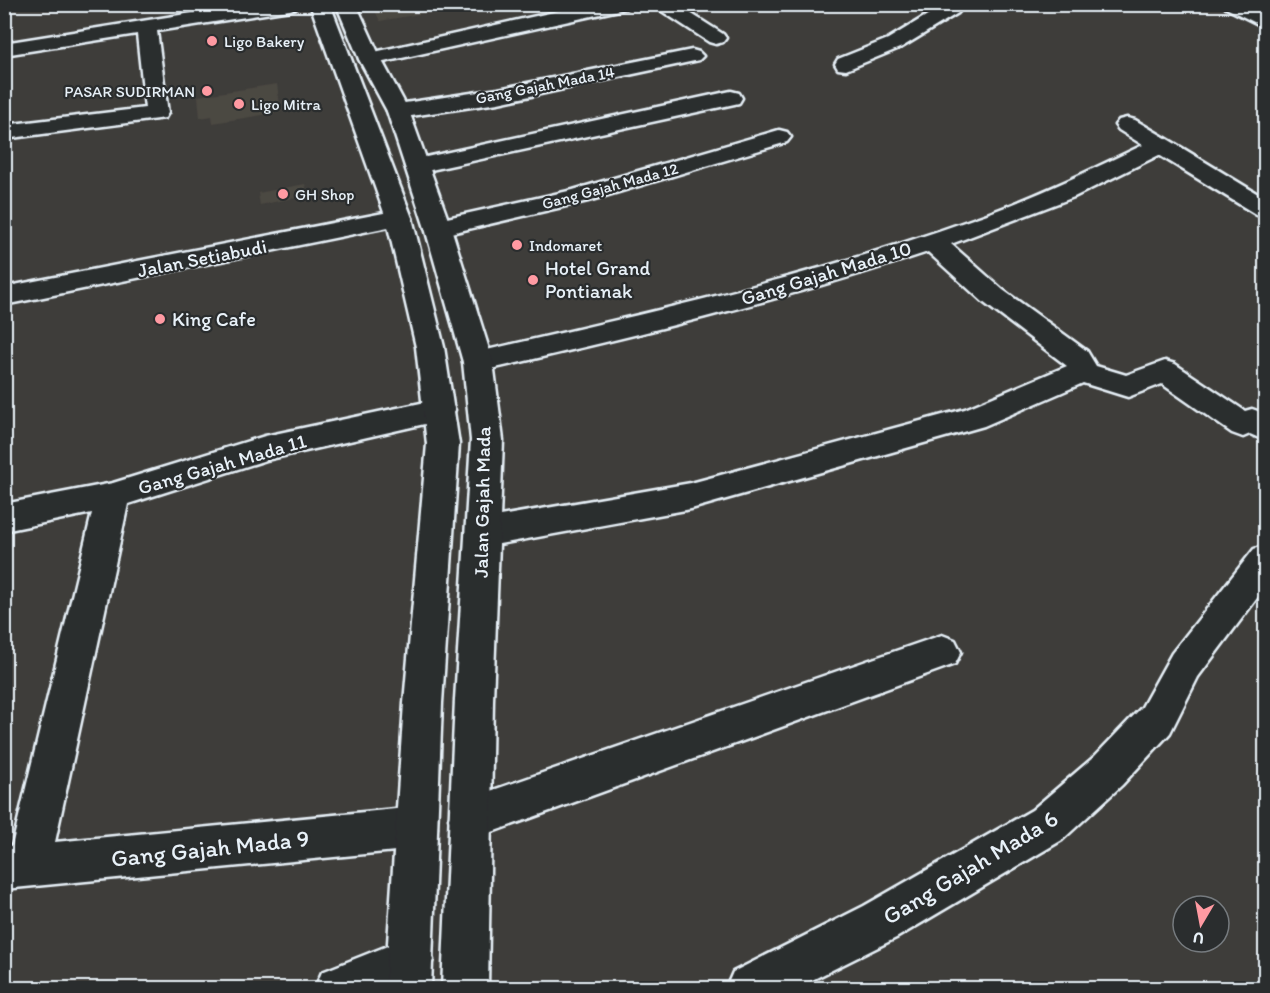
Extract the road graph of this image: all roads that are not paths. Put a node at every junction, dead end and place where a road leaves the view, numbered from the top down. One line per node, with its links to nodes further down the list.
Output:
1 (290, 4): 9 (street)
2 (320, 4): 23 (street, Jalan Gajah Mada)
3 (346, 4): 13 (street, Jalan Gajah Mada)
4 (619, 4): 13 (street)
5 (661, 4): 10 (street)
6 (1233, 4): 8 (street)
7 (952, 6): 14 (street)
8 (1266, 22)
9 (146, 27): 11 (street); 18 (street)
10 (716, 38)
11 (4, 49)
12 (693, 56): 16 (street, Gang Gajah Mada 14)
13 (370, 59): 16 (street, Jalan Gajah Mada)
14 (846, 64)
15 (731, 98): 21 (street)
16 (398, 111): 21 (street, Jalan Gajah Mada)
17 (1127, 125): 20 (street)
18 (4, 132)
19 (779, 136): 24 (street, Gang Gajah Mada 12)
20 (1161, 145): 22 (street); 25 (street, Gang Gajah Mada 10)
21 (417, 166): 24 (street, Jalan Gajah Mada)
22 (1266, 210)
23 (399, 218): 26 (street, Jalan Setiabudi); 28 (street, Jalan Gajah Mada)
24 (438, 228): 27 (street, Jalan Gajah Mada)
25 (932, 241): 29 (street, Gang Gajah Mada 10); 30 (street)
26 (4, 296)
27 (463, 309): 28 (street); 29 (street, Jalan Gajah Mada)
28 (423, 318): 31 (street, Jalan Gajah Mada)
29 (478, 362): 35 (street, Jalan Gajah Mada)
30 (1081, 372): 32 (street); 35 (street)
31 (440, 410): 33 (street, Gang Gajah Mada 11); 39 (street, Jalan Gajah Mada)
32 (1266, 430)
33 (113, 496): 34 (street, Gang Gajah Mada 11); 42 (street)
34 (4, 518)
35 (483, 533): 38 (street, Jalan Gajah Mada)
36 (1266, 560): 46 (street, Gang Gajah Mada 6)
37 (942, 652): 40 (street)
38 (474, 700): 39 (street); 40 (street, Jalan Gajah Mada)
39 (423, 703): 41 (street, Jalan Gajah Mada)
40 (470, 819): 45 (street, Jalan Gajah Mada)
41 (416, 828): 42 (street, Gang Gajah Mada 9); 43 (street, Jalan Gajah Mada)
42 (17, 867)
43 (409, 974): 44 (street)
44 (338, 988)
45 (465, 988)
46 (748, 988)

